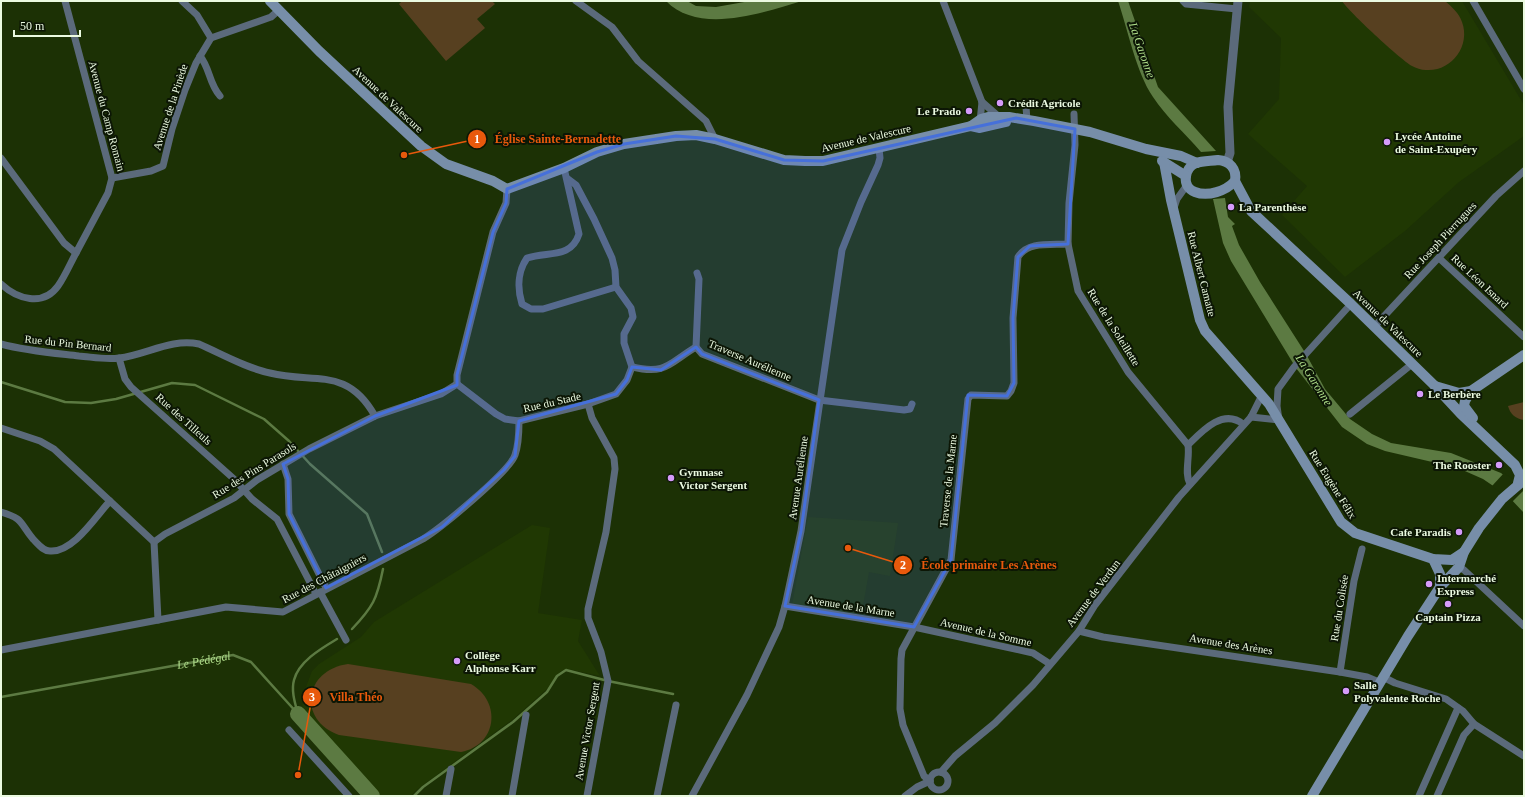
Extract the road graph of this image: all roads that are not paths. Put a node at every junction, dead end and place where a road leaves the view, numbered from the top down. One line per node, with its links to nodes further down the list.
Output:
1 (65, 1): 31 (street, Avenue du Camp Romain)
2 (182, 1): 10 (street)
3 (270, 1): 9 (main road, Avenue de Valescure)
4 (576, 1): 22 (street)
5 (943, 1): 14 (street)
6 (1183, 1): 8 (street)
7 (1473, 1): 12 (street)
8 (1238, 5): 27 (street)
9 (279, 10): 10 (street); 35 (main road, Avenue de Valescure)
10 (211, 38): 11 (street, Avenue de la Pinède)
11 (200, 56): 13 (street); 31 (street, Avenue de la Pinède)
12 (1524, 89)
13 (220, 96)
14 (982, 102): 17 (street); 20 (street)
15 (1026, 107): 19 (street)
16 (1074, 114): 21 (street, Rue de la Soleillette)
17 (999, 117): 18 (main road, Avenue de Valescure); 20 (main road, Avenue de Valescure)
18 (1016, 118): 19 (main road, Avenue de Valescure); 20 (main road, Avenue de Valescure)
19 (1027, 120): 21 (main road, Avenue de Valescure)
20 (976, 124): 23 (main road, Avenue de Valescure)
21 (1075, 129): 24 (main road, Avenue de Valescure); 37 (street, Rue de la Soleillette)
22 (715, 139): 23 (main road, Avenue de Valescure); 29 (main road, Avenue de Valescure)
23 (879, 148): 56 (street, Avenue Aurélienne)
24 (1146, 149): 26 (main road, Avenue de Valescure); 28 (main road, Avenue de Valescure)
25 (1, 158): 38 (street)
26 (1164, 162): 33 (main road, Avenue de Valescure); 36 (main road, Rue Albert Camatte)
27 (1226, 162): 28 (main road); 34 (main road)
28 (1197, 163): 33 (main road)
29 (564, 168): 32 (street); 35 (main road, Avenue de Valescure)
30 (1524, 171): 39 (street, Rue Joseph Pierrugues)
31 (112, 178): 38 (street, Avenue du Camp Romain)
32 (568, 179): 42 (street); 42 (street)
33 (1186, 181): 34 (main road); 36 (street)
34 (1235, 181): 43 (main road, Avenue de Valescure)
35 (507, 189): 52 (street)
36 (1174, 208): 55 (main road, Rue Albert Camatte)
37 (1068, 244): 67 (street, Rue de la Soleillette); 88 (street, Traverse de la Marne)
38 (76, 253): 41 (street, Avenue du Camp Romain)
39 (1439, 258): 44 (street, Rue Joseph Pierrugues); 45 (street, Rue Léon Isnard)
40 (697, 273): 47 (street)
41 (1, 284)
42 (616, 287): 51 (street)
43 (1351, 304): 44 (main road, Avenue de Valescure); 63 (street)
44 (1374, 327): 50 (main road, Avenue de Valescure)
45 (1524, 337)
46 (1, 344): 49 (street, Rue du Pin Bernard)
47 (696, 347): 51 (street, Traverse Aurélienne); 56 (street, Traverse Aurélienne)
48 (1524, 355): 54 (main road)
49 (119, 358): 61 (street, Rue du Pin Bernard); 72 (street, Rue des Tilleuls)
50 (1412, 364): 53 (main road, Avenue de Valescure); 59 (street)
51 (632, 367): 57 (street)
52 (457, 384): 61 (street, Rue des Pins Parasols); 64 (street, Rue du Stade)
53 (1435, 386): 54 (main road); 60 (main road, Avenue de Valescure)
54 (1471, 391): 60 (main road)
55 (1262, 395): 62 (street, Avenue de Verdun); 63 (main road, Rue Eugène Félix)
56 (819, 400): 58 (street, Traverse Aurélienne); 85 (street, Avenue Aurélienne)
57 (588, 404): 64 (street, Rue du Stade); 77 (street, Rue du Stade)
58 (912, 404)
59 (1350, 414)
60 (1465, 414): 68 (main road); 70 (main road, Avenue de Valescure)
61 (375, 416): 69 (street, Rue des Pins Parasols)
62 (1251, 418): 63 (street); 65 (street, Avenue de Verdun)
63 (1279, 420): 81 (main road, Rue Eugène Félix)
64 (519, 421): 84 (street, Rue des Châtaigniers)
65 (1243, 424): 67 (street); 71 (street, Avenue de Verdun)
66 (1, 428): 73 (street)
67 (1188, 445): 71 (street)
68 (1524, 463)
69 (283, 464): 72 (street, Rue des Pins Parasols); 75 (street)
70 (1521, 482): 80 (main road)
71 (1190, 484): 89 (street, Avenue de Verdun)
72 (244, 490): 76 (street, Rue des Tilleuls); 78 (street, Rue des Pins Parasols)
73 (110, 501): 74 (street); 78 (street)
74 (1, 512)
75 (289, 514): 76 (street); 84 (street)
76 (277, 520): 84 (street)
77 (606, 532): 108 (street, Avenue Victor Sergent)
78 (154, 542): 86 (street)
79 (1362, 549): 93 (street, Rue du Colisée)
80 (1464, 552): 81 (main road, Rue Eugène Félix); 82 (main road)
81 (1433, 559): 83 (main road)
82 (1459, 566): 83 (main road); 87 (street)
83 (1441, 583): 94 (main road)
84 (321, 591): 86 (street, Rue des Châtaigniers); 90 (street)
85 (785, 606): 88 (street, Avenue de la Marne); 110 (street, Avenue Aurélienne)
86 (158, 620): 91 (street, Rue des Châtaigniers)
87 (1524, 626)
88 (914, 627): 92 (street, Avenue de la Somme); 103 (street, Traverse de la Marne)
89 (1079, 631): 92 (street, Avenue de Verdun); 93 (street, Avenue des Arènes)
90 (346, 640)
91 (1, 650)
92 (1050, 664): 102 (street, Avenue de Verdun)
93 (1340, 672): 94 (street, Avenue des Arènes)
94 (1381, 679): 96 (street, Avenue des Arènes); 112 (main road)
95 (676, 705): 109 (street)
96 (1458, 708): 98 (street, Avenue des Arènes); 113 (street)
97 (526, 715): 107 (street)
98 (1474, 724): 100 (street, Avenue des Arènes); 114 (street)
99 (289, 730): 105 (street)
100 (1524, 756)
101 (451, 768): 106 (street)
102 (941, 772): 103 (street); 104 (street)
103 (930, 781): 104 (street); 111 (street)
104 (944, 792)
105 (349, 796)
106 (446, 796)
107 (512, 796)
108 (587, 796)
109 (657, 796)
110 (692, 796)
111 (905, 796)
112 (1312, 796)
113 (1419, 796)
114 (1437, 796)

